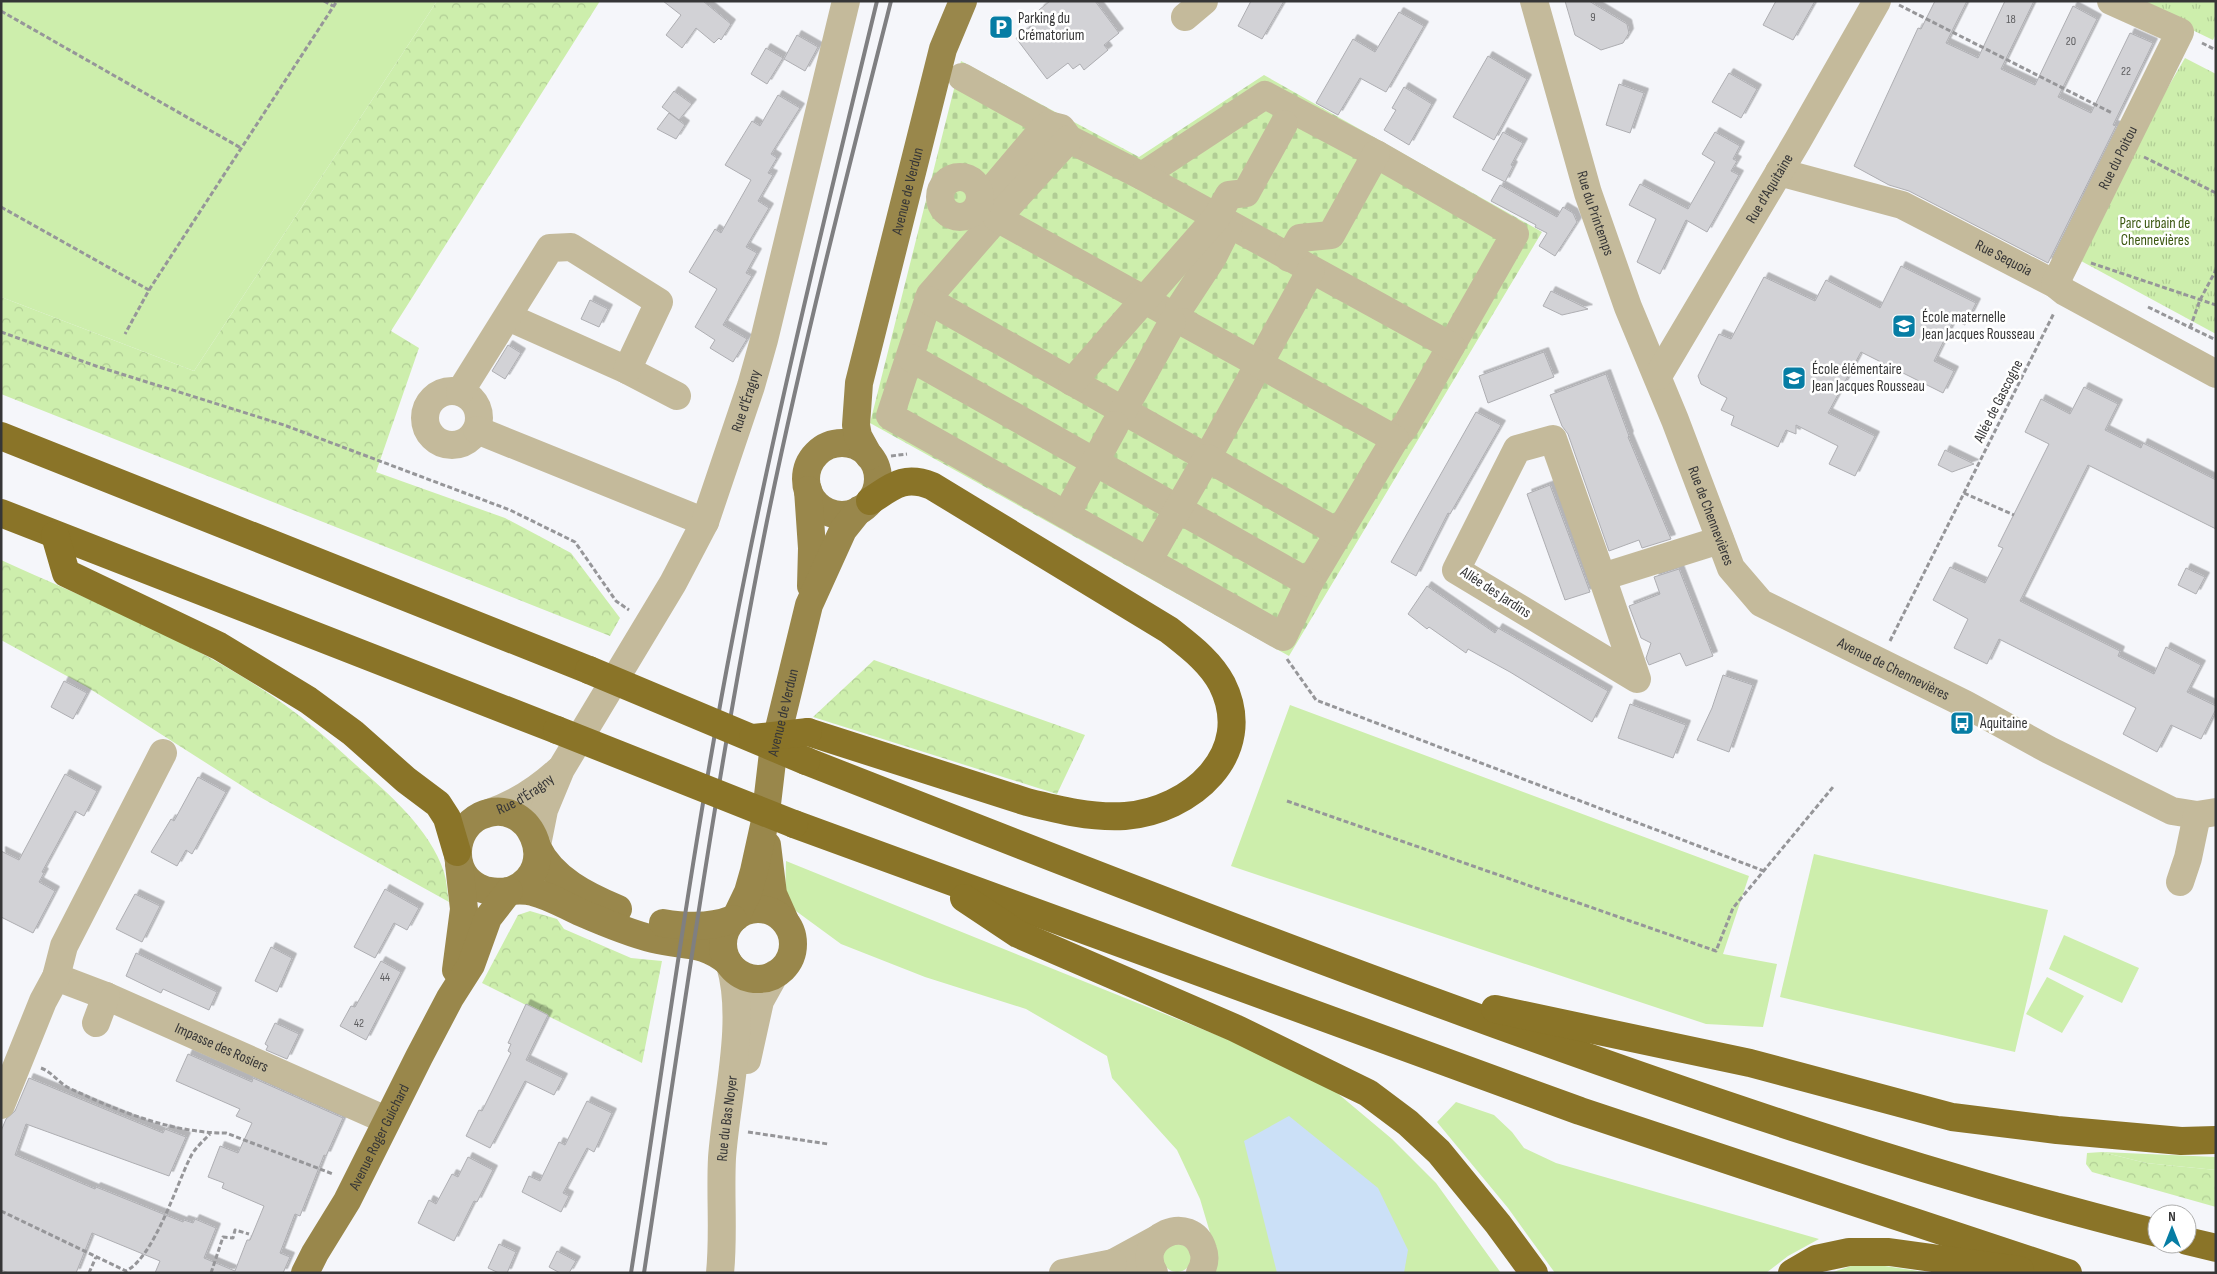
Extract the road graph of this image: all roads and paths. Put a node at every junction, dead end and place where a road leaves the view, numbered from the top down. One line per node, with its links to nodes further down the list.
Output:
1 (324, 1): 9 (path)
2 (336, 1): 9 (path)
3 (846, 1): 65 (street, Rue d'Éragny)
4 (963, 1): 19 (main road, Avenue de Verdun)
5 (1534, 1): 43 (street, Rue du Printemps)
6 (1877, 1): 17 (street, Rue d'Aquitaine)
7 (1892, 1): 14 (path)
8 (2111, 1): 14 (street, Rue du Poitou)
9 (333, 6): 15 (path)
10 (1, 11): 15 (path)
11 (962, 77): 13 (street)
12 (1284, 124): 23 (street)
13 (1059, 132): 18 (street); 22 (street)
14 (2129, 136): 20 (path); 24 (street, Rue du Poitou)
15 (241, 148): 28 (path)
16 (1376, 154): 18 (street); 25 (street); 38 (street)
17 (1779, 172): 27 (street, Rue Sequoia); 43 (street, Rue d'Aquitaine)
18 (1142, 176): 23 (street)
19 (909, 183): 22 (street); 45 (main road, Avenue de Verdun)
20 (2216, 193)
21 (1, 207): 28 (path)
22 (989, 208): 29 (street); 30 (street)
23 (1223, 221): 25 (street); 30 (street); 34 (street)
24 (2070, 255): 27 (street, Rue du Poitou); 31 (path)
25 (1300, 264): 38 (street); 40 (street)
26 (2216, 270): 31 (path)
27 (2060, 288): 42 (street, Rue Sequoia); 59 (path, Allée de Gascogne)
28 (149, 290): 37 (path)
29 (928, 300): 39 (street); 44 (street)
30 (1144, 300): 34 (street); 44 (street)
31 (2200, 300): 32 (path); 35 (path)
32 (2216, 306)
33 (508, 317): 41 (street); 41 (street); 46 (street)
34 (1176, 317): 40 (street); 48 (street)
35 (2190, 328)
36 (1, 332): 74 (path)
37 (125, 334)
38 (1451, 346): 52 (street)
39 (910, 358): 57 (street); 63 (street)
40 (1259, 364): 52 (street); 56 (street)
41 (627, 370): 47 (street)
42 (2216, 374)
43 (1658, 376): 49 (street, Rue du Printemps)
44 (1072, 382): 48 (street)
45 (859, 383): 53 (main road, Avenue de Verdun); 55 (main road, Avenue de Verdun)
46 (460, 392): 50 (street); 50 (street)
47 (677, 396)
48 (1119, 418): 56 (street); 57 (street)
49 (1675, 420): 68 (street, Rue de Chennevières)
50 (477, 430): 65 (street)
51 (1, 436): 77 (highway, bridge)
52 (1395, 439): 66 (street)
53 (818, 452): 55 (main road); 58 (main road)
54 (915, 452): 60 (path)
55 (869, 456): 60 (main road)
56 (1207, 458): 61 (street); 66 (street)
57 (1095, 462): 61 (street); 63 (street)
58 (808, 490): 60 (main road); 73 (main road, Avenue de Verdun)
59 (1964, 493): 64 (path); 76 (path, Allée de Gascogne)
60 (873, 500): 73 (main road, Avenue de Verdun); 77 (highway, bridge)
61 (1178, 509): 69 (street); 71 (street)
62 (1, 513): 67 (highway)
63 (1066, 515): 69 (street)
64 (2014, 515)
65 (706, 522): 79 (street, Rue d'Éragny)
66 (1339, 533): 71 (street)
67 (55, 535): 86 (highway); 88 (highway, bridge)
68 (1720, 540): 70 (street); 72 (street, Rue de Chennevières)
69 (1148, 561): 71 (street)
70 (1602, 577): 70 (street, Allée des Jardins)
71 (1309, 583)
72 (1762, 603): 76 (street, Avenue de Chennevières)
73 (809, 605): 84 (main road, Avenue de Verdun)
74 (632, 612)
75 (1286, 657): 87 (path)
76 (1880, 661): 83 (street, Avenue de Chennevières)
77 (749, 738): 96 (highway, bridge)
78 (163, 754): 95 (street)
79 (561, 769): 82 (street, Rue d'Éragny); 85 (street, Rue d'Éragny)
80 (1833, 787): 87 (path)
81 (1287, 801): 87 (path)
82 (486, 814): 85 (main road); 86 (main road)
83 (2206, 814): 89 (street)
84 (765, 821): 91 (main road, Avenue de Verdun); 92 (main road, Avenue de Verdun)
85 (537, 846): 90 (main road); 91 (main road)
86 (458, 857): 90 (main road); 98 (main road, Avenue Roger Guichard)
87 (1764, 871)
88 (927, 874): 116 (highway); 127 (highway)
89 (2180, 882)
90 (510, 890): 93 (main road); 98 (main road, Avenue Roger Guichard)
91 (734, 918): 92 (main road); 93 (main road)
92 (785, 921): 94 (main road)
93 (729, 964): 94 (main road); 121 (street, Rue du Bas Noyer)
94 (775, 974): 122 (street, Rue du Bas Noyer)
95 (56, 977): 97 (street, Impasse des Rosiers); 100 (street)
96 (1398, 989): 105 (highway); 109 (highway)
97 (106, 996): 99 (street); 102 (street, Impasse des Rosiers)
98 (450, 998): 102 (main road, Avenue Roger Guichard)
99 (96, 1023)
100 (20, 1060): 101 (street); 104 (path)
101 (1, 1105)
102 (386, 1120): 107 (main road, Avenue Roger Guichard)
103 (745, 1132): 106 (path)
104 (210, 1133): 107 (path); 114 (path)
105 (2216, 1140)
106 (828, 1144)
107 (356, 1183): 120 (main road, Avenue Roger Guichard)
108 (1, 1211): 114 (path)
109 (2147, 1231)
110 (250, 1234): 119 (path)
111 (1157, 1239): 115 (street); 117 (street); 124 (street)
112 (2197, 1243): 113 (highway)
113 (2216, 1248)
114 (96, 1257): 118 (path)
115 (1112, 1262): 117 (street); 123 (street)
116 (1525, 1269)
117 (1154, 1272)
118 (89, 1273)
119 (210, 1273)
120 (305, 1273)
121 (720, 1273)
122 (739, 1273)
123 (1063, 1273)
124 (1200, 1273)
125 (1792, 1273): 126 (highway)
126 (2043, 1273)
127 (2068, 1273)

